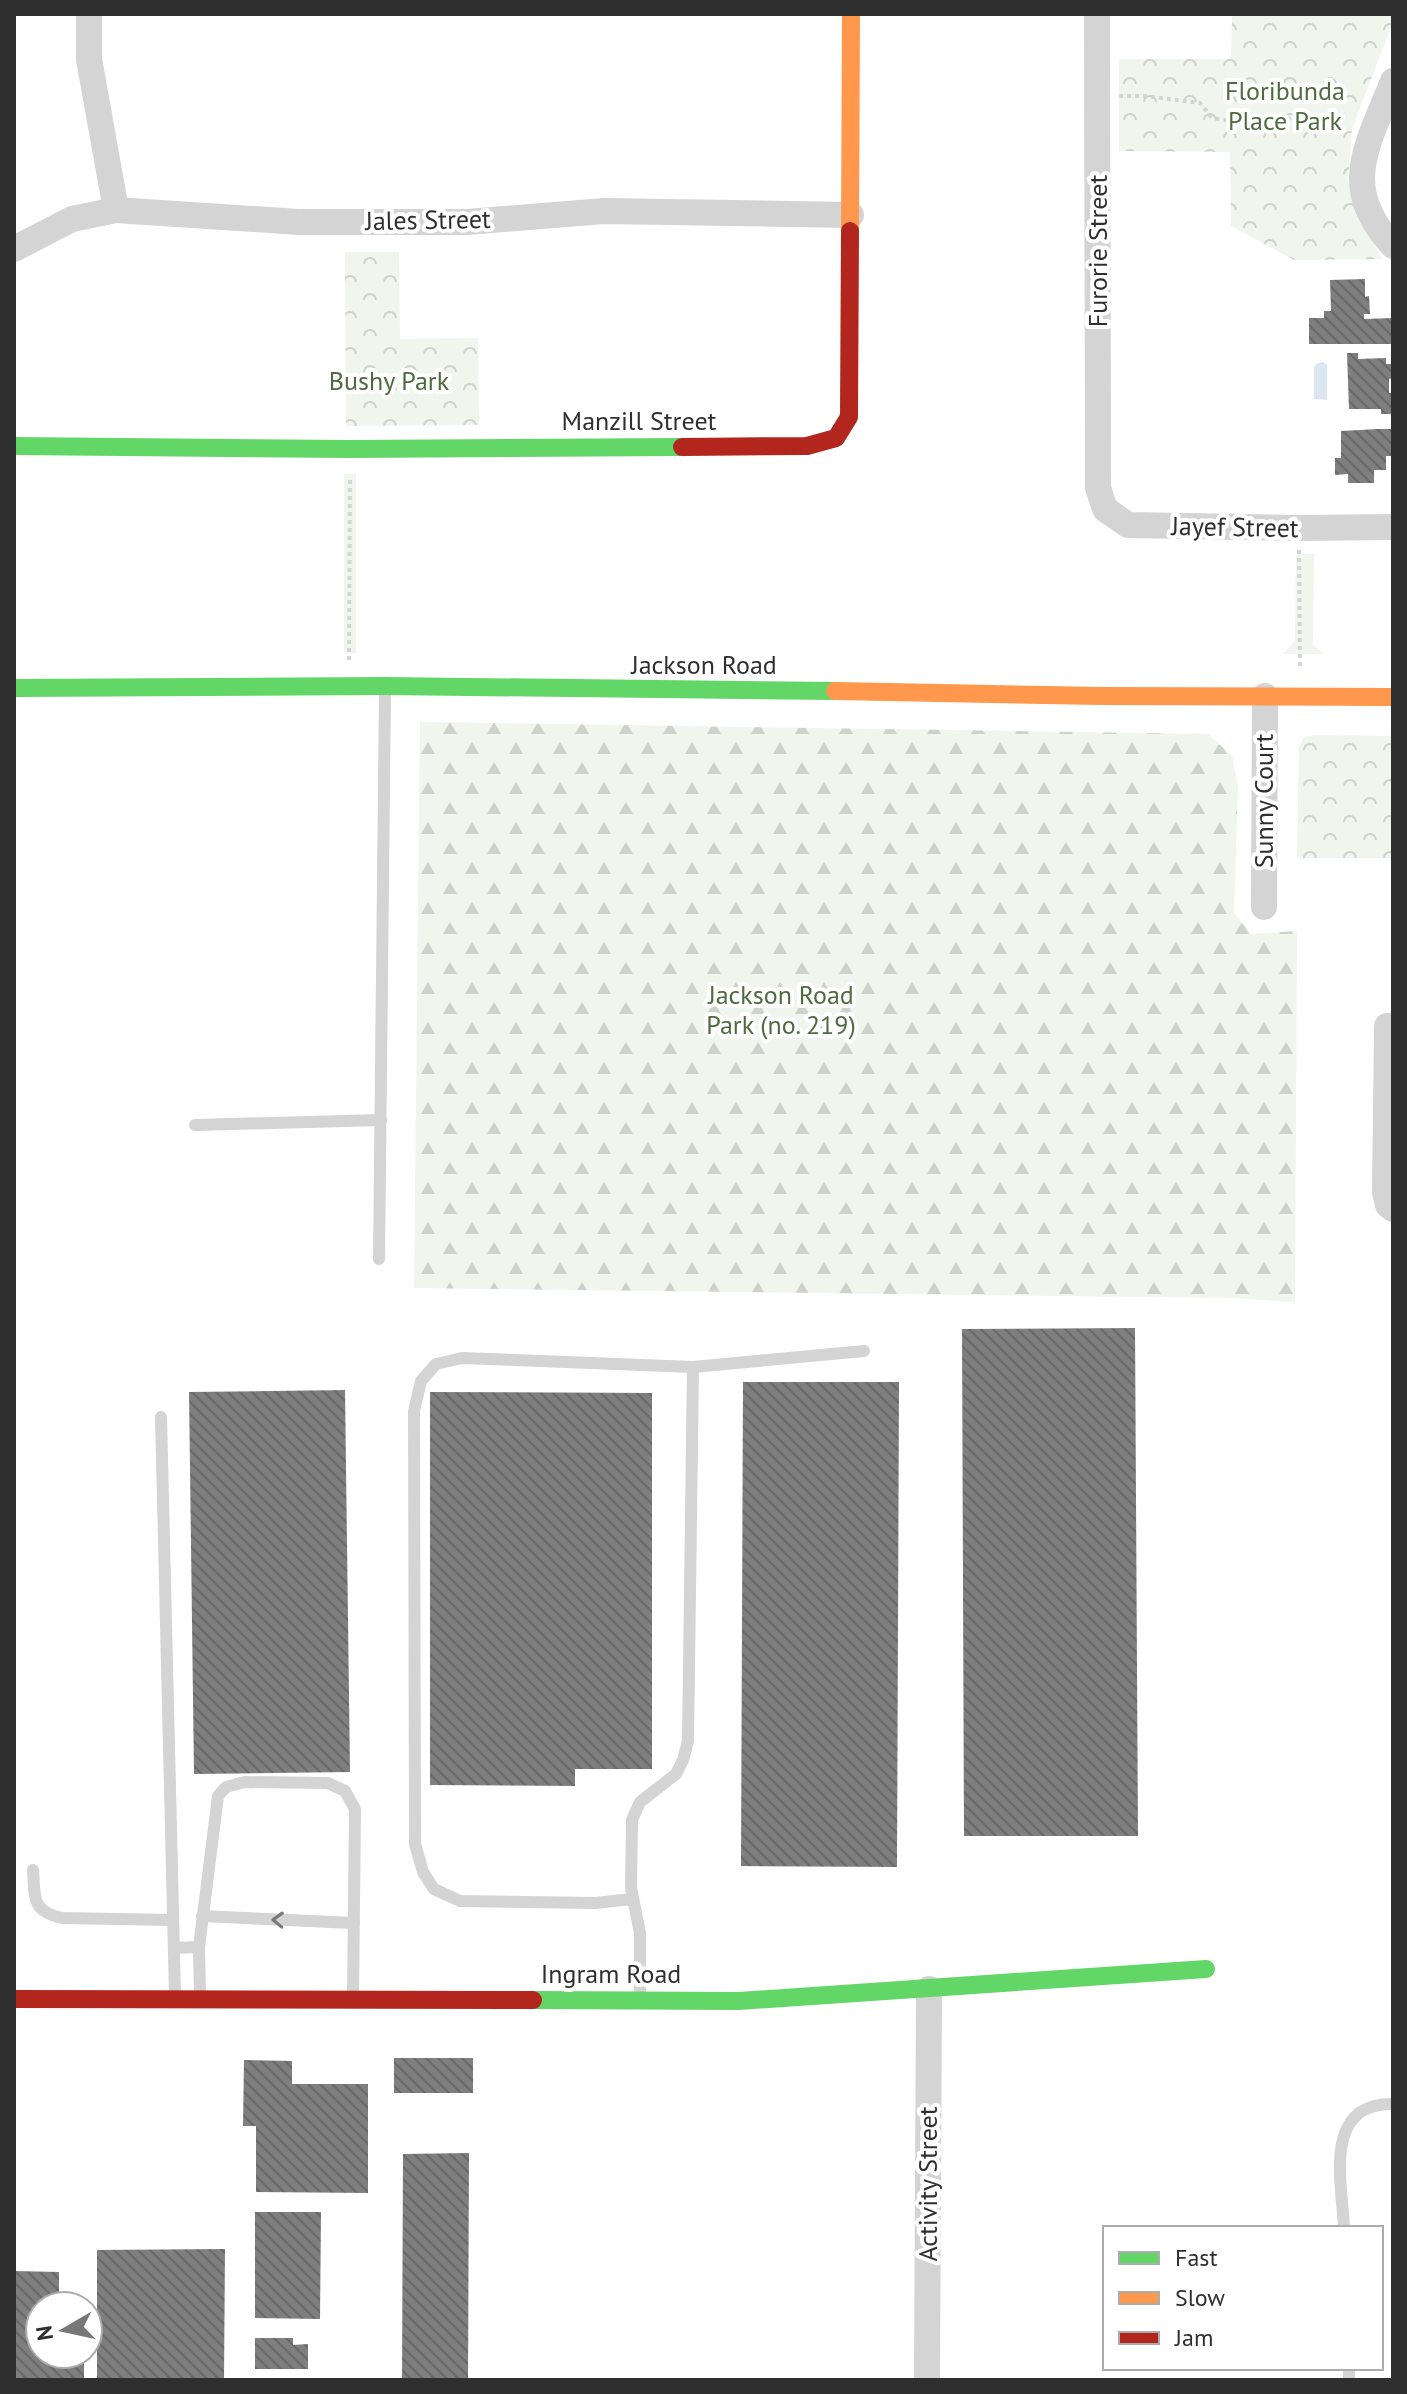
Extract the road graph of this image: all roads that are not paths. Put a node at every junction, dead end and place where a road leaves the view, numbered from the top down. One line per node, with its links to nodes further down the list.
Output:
1 (89, 14): 5 (street)
2 (851, 14): 6 (street, Manzill Street)
3 (1097, 14): 10 (street, Furorie Street)
4 (1393, 81): 7 (street)
5 (116, 210): 6 (street, Jales Street); 8 (street, Jales Street)
6 (851, 215): 9 (street, Manzill Street)
7 (1393, 246)
8 (14, 249)
9 (14, 446)
10 (1098, 488): 11 (street, Jayef Street)
11 (1393, 527)
12 (385, 686): 13 (street, Jackson Road); 14 (street, Jackson Road); 18 (lane)
13 (14, 688)
14 (1265, 696): 15 (street, Jackson Road); 16 (street, Sunny Court)
15 (1393, 697)
16 (1264, 907)
17 (1393, 1026): 20 (street)
18 (381, 1120): 19 (lane); 21 (lane)
19 (195, 1125)
20 (1393, 1209)
21 (379, 1259)
22 (864, 1351): 23 (lane)
23 (693, 1367): 26 (lane); 26 (lane)
24 (161, 1417): 28 (lane)
25 (33, 1870): 28 (lane)
26 (632, 1899): 38 (lane)
27 (202, 1916): 29 (lane, one-way to 27); 29 (lane); 30 (lane)
28 (173, 1920): 31 (lane)
29 (354, 1923): 37 (lane)
30 (199, 1947): 31 (lane); 36 (lane)
31 (174, 1948): 35 (lane)
32 (1206, 1969): 33 (street, Ingram Road)
33 (929, 1989): 38 (street, Ingram Road); 41 (street, Activity Street)
34 (14, 1999): 35 (street, Ingram Road)
35 (175, 1999): 36 (street, Ingram Road)
36 (201, 1999): 37 (street, Ingram Road)
37 (353, 1999): 38 (street, Ingram Road)
38 (640, 2000)
39 (1393, 2104): 40 (lane)
40 (1344, 2226)
41 (927, 2380)

